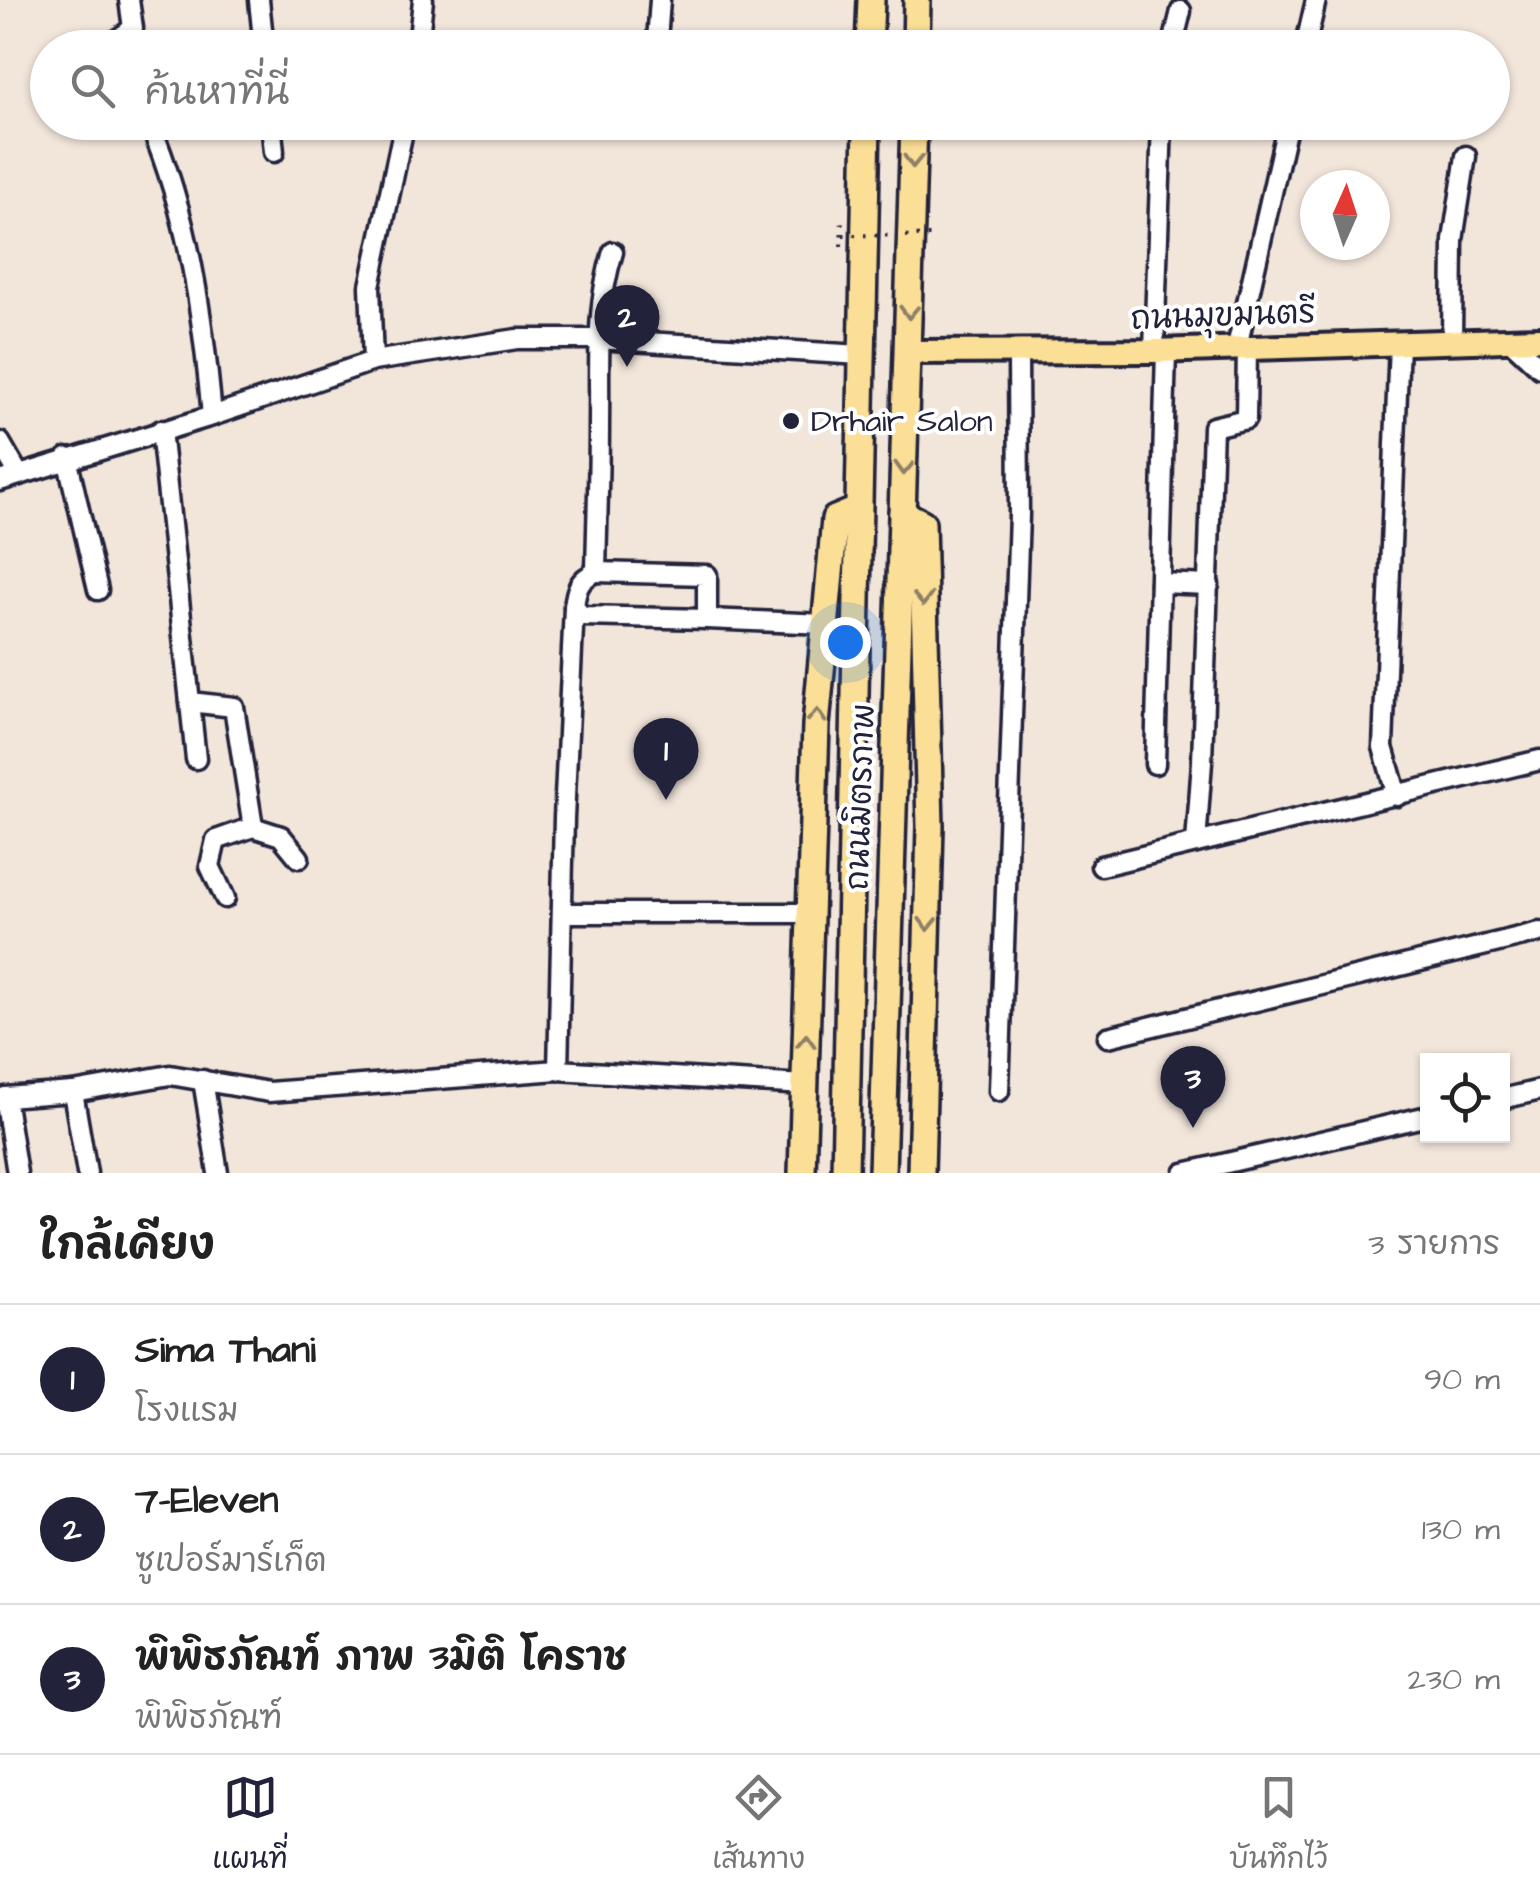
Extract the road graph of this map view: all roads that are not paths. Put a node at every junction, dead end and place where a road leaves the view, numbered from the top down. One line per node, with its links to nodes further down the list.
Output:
1 (129, 0): 9 (street)
2 (259, 0): 10 (street)
3 (423, 0): 11 (street)
4 (660, 0): 12 (street)
5 (870, 0): 13 (highway)
6 (917, 0): 14 (highway)
7 (1316, 0): 16 (street)
8 (1180, 11): 15 (street)
9 (130, 30)
10 (262, 30)
11 (420, 30)
12 (657, 30)
13 (869, 30)
14 (916, 30)
15 (1176, 30)
16 (1309, 30)
17 (156, 140): 39 (street)
18 (273, 140): 24 (street)
19 (400, 140): 37 (street)
20 (867, 140): 35 (highway, ถนนมิตรภาพ)
21 (914, 140): 34 (highway, ถนนมิตรภาพ, one-way to 34)
22 (1162, 140): 33 (street)
23 (1284, 140): 32 (street)
24 (274, 152)
25 (1466, 156): 30 (street)
26 (613, 252): 27 (street)
27 (597, 339): 35 (street); 37 (street); 47 (street)
28 (1540, 339): 29 (main road, ถนนมุขมนตรี)
29 (1510, 340): 30 (main road, ถนนมุขมนตรี); 38 (street)
30 (1452, 342): 31 (main road, ถนนมุขมนตรี)
31 (1398, 343): 32 (main road, ถนนมุขมนตรี); 58 (street)
32 (1242, 347): 33 (main road, ถนนมุขมนตรี); 49 (street)
33 (1160, 351): 36 (main road, ถนนมุขมนตรี); 48 (street)
34 (908, 352): 36 (main road, ถนนมุขมนตรี); 46 (highway, ถนนมิตรภาพ, one-way to 46)
35 (861, 354): 45 (highway, ถนนมิตรภาพ)
36 (1018, 354): 72 (street)
37 (372, 362): 39 (street)
38 (1540, 368)
39 (212, 416): 40 (street)
40 (160, 430): 42 (street); 54 (street)
41 (0, 442): 43 (street)
42 (66, 458): 43 (street); 50 (street)
43 (18, 473): 44 (street)
44 (0, 480)
45 (857, 510): 53 (highway); 80 (highway, ถนนมิตรภาพ)
46 (902, 513): 81 (highway, ถนนมิตรภาพ); 82 (highway, one-way to 82)
47 (596, 572): 51 (street); 52 (street)
48 (1160, 583): 49 (street); 57 (street)
49 (1209, 584): 60 (street)
50 (98, 590)
51 (574, 607): 52 (street); 64 (street)
52 (707, 619): 53 (street)
53 (825, 624): 65 (highway, one-way to 53)
54 (190, 702): 55 (street); 59 (street)
55 (196, 760)
56 (1540, 760): 58 (street)
57 (1155, 764)
58 (1397, 796): 60 (street)
59 (253, 826): 61 (street); 63 (street)
60 (1196, 843): 62 (street)
61 (298, 858)
62 (1102, 866)
63 (225, 898)
64 (562, 913): 65 (street); 68 (street)
65 (810, 913): 70 (highway, one-way to 65)
66 (1540, 932): 67 (street)
67 (1108, 1037)
68 (558, 1070): 69 (street); 70 (street)
69 (202, 1080): 73 (street); 78 (street)
70 (805, 1085): 79 (highway)
71 (1540, 1090): 74 (street)
72 (999, 1091)
73 (73, 1092): 76 (street); 77 (street)
74 (1510, 1096)
75 (1420, 1118): 83 (street)
76 (17, 1173)
77 (87, 1173)
78 (218, 1173)
79 (802, 1173)
80 (845, 1173)
81 (882, 1173)
82 (921, 1173)
83 (1184, 1173)

